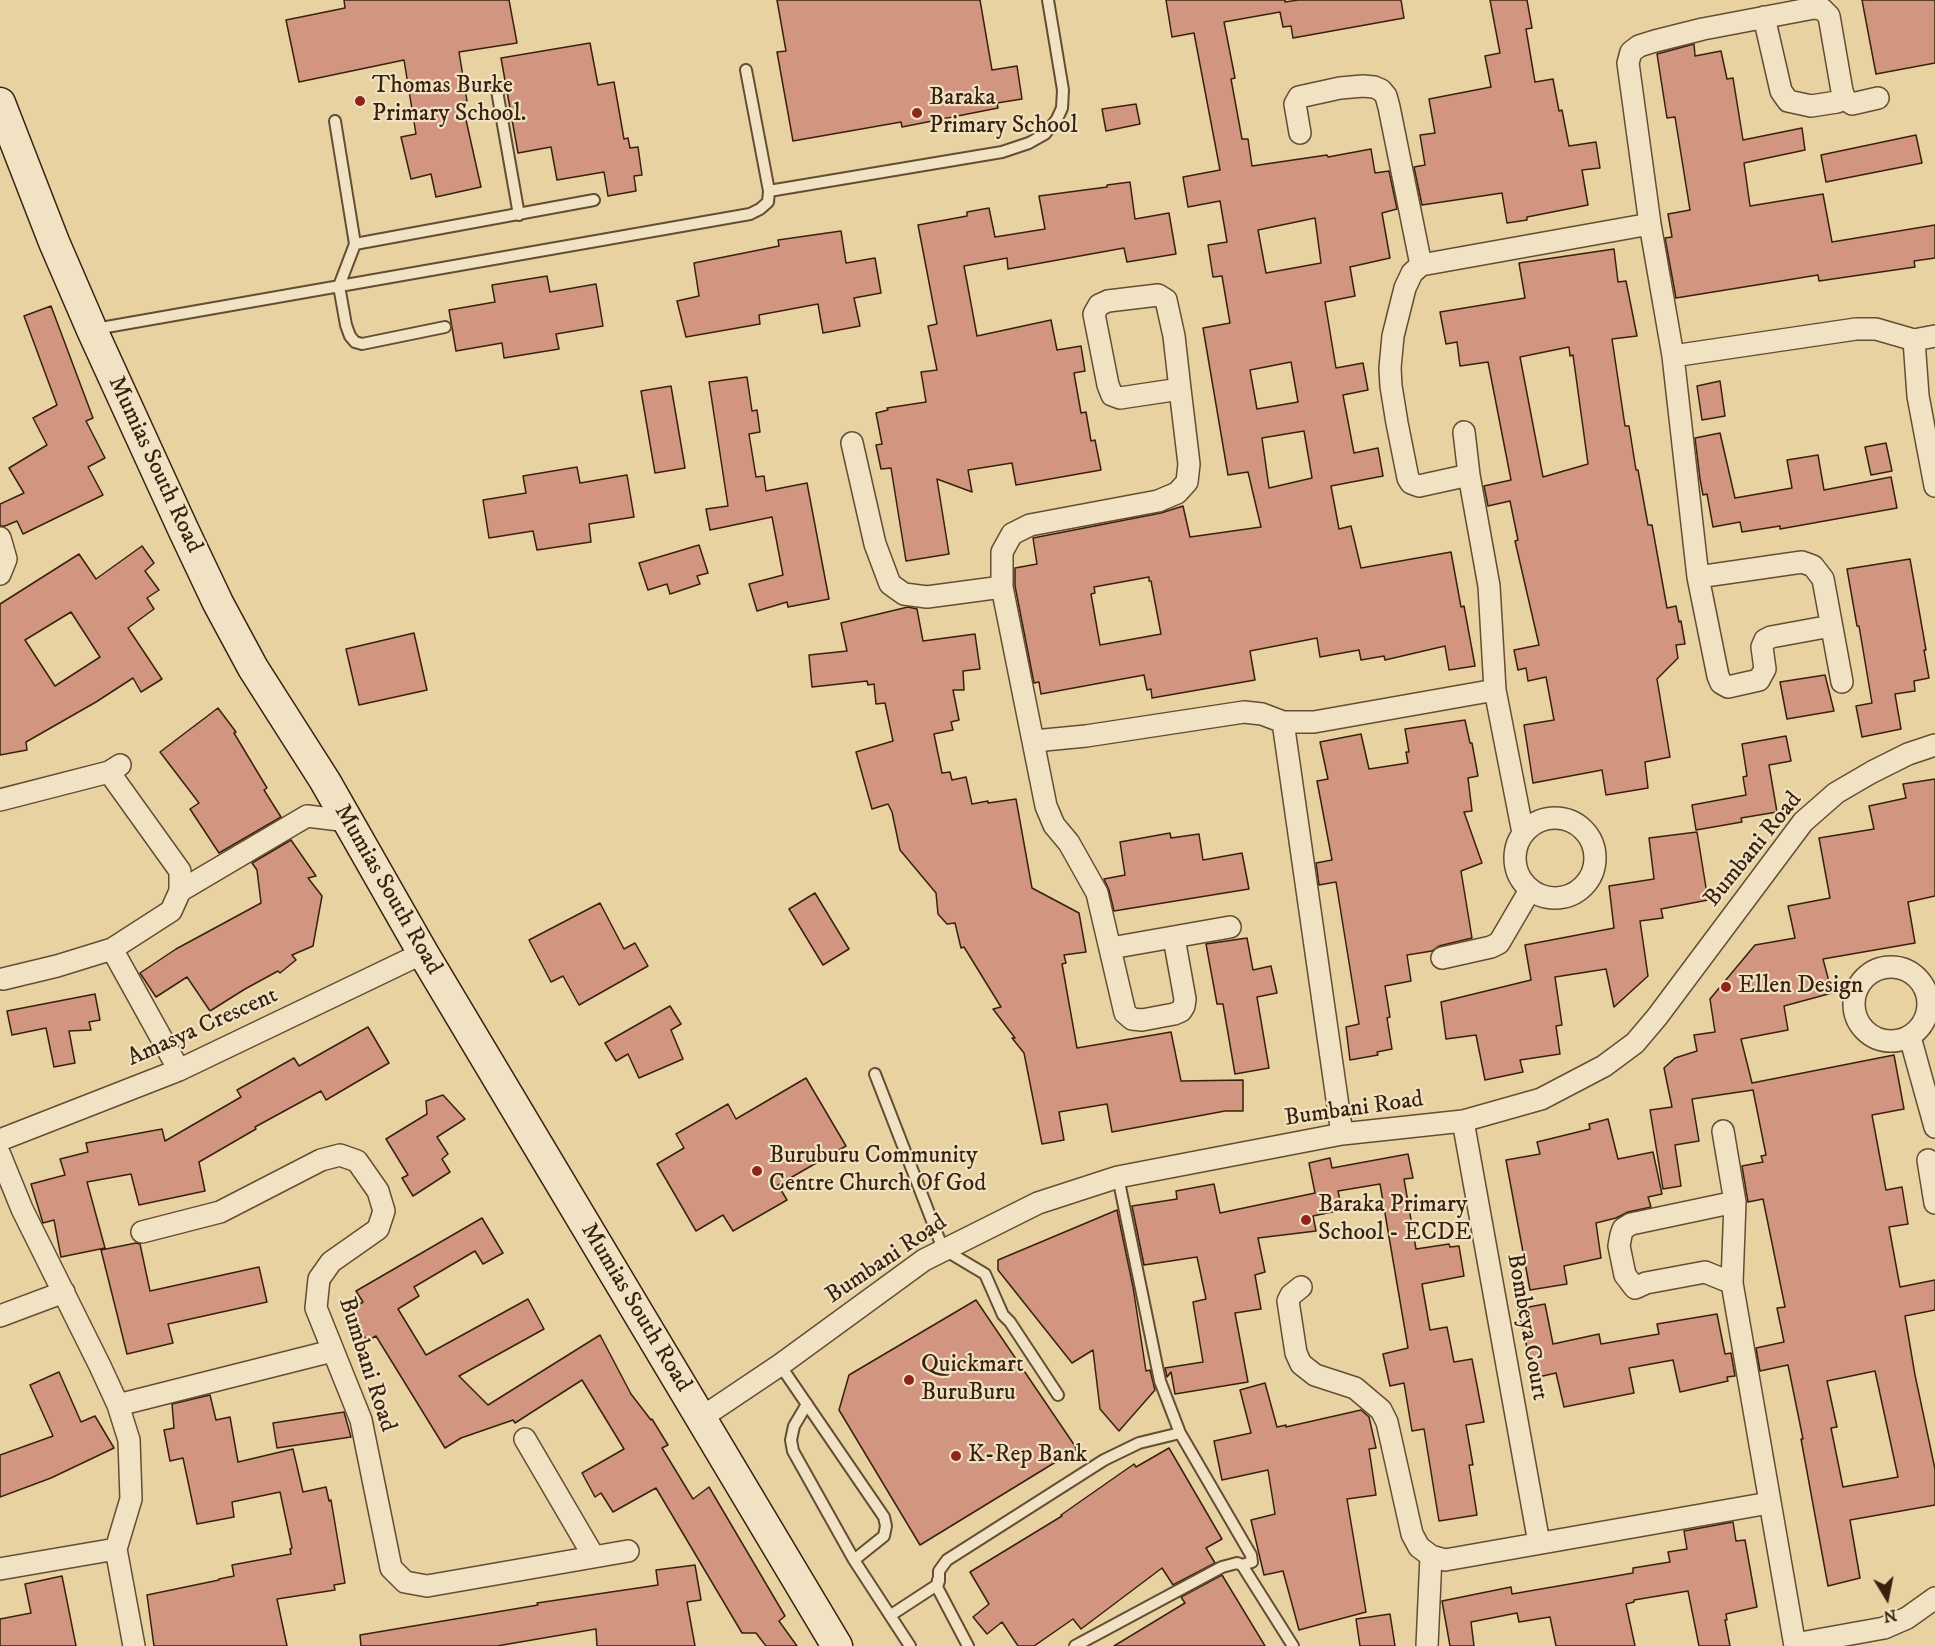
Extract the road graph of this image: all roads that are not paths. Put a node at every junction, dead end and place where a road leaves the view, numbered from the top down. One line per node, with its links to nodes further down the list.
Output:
1 (1048, 0): 10 (lane)
2 (1764, 17): 6 (street); 6 (street); 13 (street)
3 (746, 70): 10 (lane)
4 (496, 85): 12 (lane)
5 (1878, 98): 6 (street)
6 (1845, 99)
7 (0, 103): 18 (main road, Mumias South Road)
8 (335, 121): 14 (lane)
9 (1300, 133): 15 (street)
10 (769, 191): 16 (lane)
11 (594, 200): 12 (lane)
12 (519, 215): 14 (lane)
13 (1650, 224): 15 (street); 20 (street)
14 (355, 244): 16 (lane)
15 (1421, 265): 24 (street)
16 (339, 286): 17 (lane); 18 (lane)
17 (445, 327)
18 (92, 330): 37 (main road, Mumias South Road)
19 (1925, 338): 20 (street); 25 (street)
20 (1673, 356): 28 (street)
21 (1180, 389): 21 (street); 29 (street)
22 (1464, 432): 24 (street)
23 (852, 443): 29 (street)
24 (1469, 475): 32 (street)
25 (1935, 486)
26 (0, 538): 27 (street)
27 (0, 574)
28 (1698, 577): 30 (street); 30 (street)
29 (1002, 587): 34 (street)
30 (1831, 626): 31 (street)
31 (1842, 682)
32 (1495, 690): 33 (street); 38 (street)
33 (1283, 722): 34 (street); 54 (street)
34 (1034, 741): 43 (street)
35 (1935, 745): 51 (street, Bumbani Road)
36 (0, 800): 40 (street)
37 (348, 821): 40 (street); 45 (main road, Mumias South Road)
38 (1523, 833): 39 (street); 39 (street)
39 (1530, 890): 46 (street)
40 (180, 891): 44 (street)
41 (1230, 927): 42 (street)
42 (1174, 938): 43 (street); 43 (street)
43 (1111, 948)
44 (112, 949): 47 (street); 49 (street)
45 (423, 953): 49 (street, Amasya Crescent); 72 (main road, Mumias South Road)
46 (1442, 957)
47 (3, 979)
48 (1910, 1037): 52 (street)
49 (179, 1070): 55 (street, Amasya Crescent)
50 (875, 1074): 62 (lane)
51 (1463, 1121): 54 (street, Bumbani Road); 76 (street, Bombeya Court)
52 (1935, 1127)
53 (1723, 1131): 59 (street)
54 (1342, 1134): 58 (street, Bumbani Road)
55 (0, 1140)
56 (0, 1155): 65 (street)
57 (1933, 1159): 60 (street)
58 (1118, 1177): 62 (street, Bumbani Road); 73 (lane)
59 (1735, 1202): 63 (street); 63 (street)
60 (1935, 1203)
61 (142, 1232): 67 (street, Bumbani Road)
62 (943, 1249): 68 (street, Bumbani Road); 69 (lane)
63 (1732, 1283): 75 (street)
64 (1300, 1287): 79 (street)
65 (64, 1292): 66 (street); 71 (street)
66 (0, 1316)
67 (332, 1351): 71 (street); 80 (street, Bumbani Road)
68 (780, 1365): 70 (lane); 72 (street, Bumbani Road)
69 (1058, 1395)
70 (807, 1404): 81 (lane); 81 (lane)
71 (118, 1405): 77 (street)
72 (701, 1418): 89 (main road, Mumias South Road)
73 (1180, 1432): 82 (lane); 84 (lane)
74 (525, 1439): 80 (street)
75 (1769, 1503): 76 (street); 87 (street)
76 (1539, 1543): 79 (street)
77 (116, 1549): 83 (street); 88 (street)
78 (628, 1551): 80 (street, Bumbani Road)
79 (1431, 1556): 94 (street)
80 (594, 1557)
81 (854, 1560): 86 (lane)
82 (1242, 1565): 92 (lane); 93 (lane)
83 (0, 1569)
84 (939, 1571): 86 (lane); 91 (lane)
85 (1935, 1598): 87 (street)
86 (891, 1615): 90 (lane)
87 (1795, 1645)
88 (134, 1646)
89 (837, 1646)
90 (910, 1646)
91 (968, 1646)
92 (1075, 1646)
93 (1293, 1646)
94 (1427, 1646)

